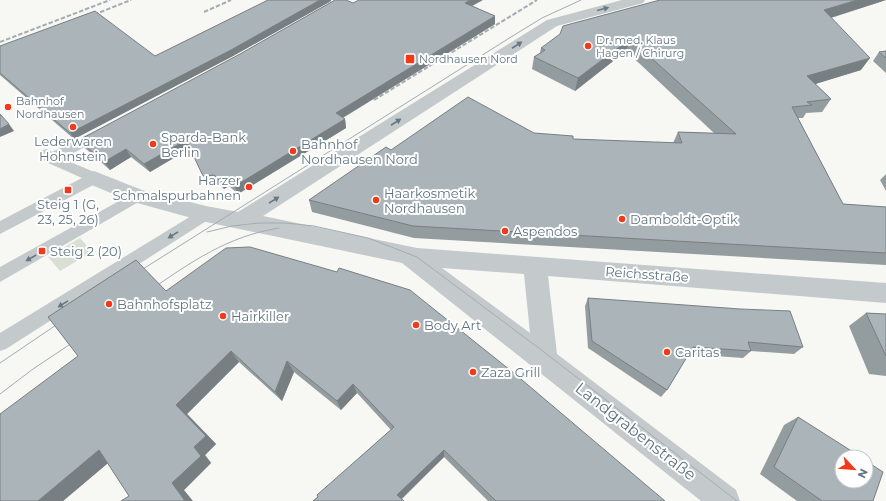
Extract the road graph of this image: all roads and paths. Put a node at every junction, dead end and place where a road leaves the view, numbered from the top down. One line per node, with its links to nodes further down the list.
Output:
1 (638, 0): 6 (street, one-way to 1)
2 (106, 129): 3 (lane)
3 (94, 178): 4 (street); 7 (lane)
4 (137, 196): 5 (street); 10 (lane, one-way to 10)
5 (206, 214): 6 (street); 12 (lane, one-way to 12)
6 (241, 220): 8 (street)
7 (0, 228)
8 (408, 255): 9 (street, Reichsstraße); 13 (street, Landgrabenstraße)
9 (535, 266): 11 (street, Reichsstraße); 13 (street)
10 (0, 275)
11 (886, 293)
12 (0, 343)
13 (548, 362): 14 (street, Landgrabenstraße)
14 (725, 501)

